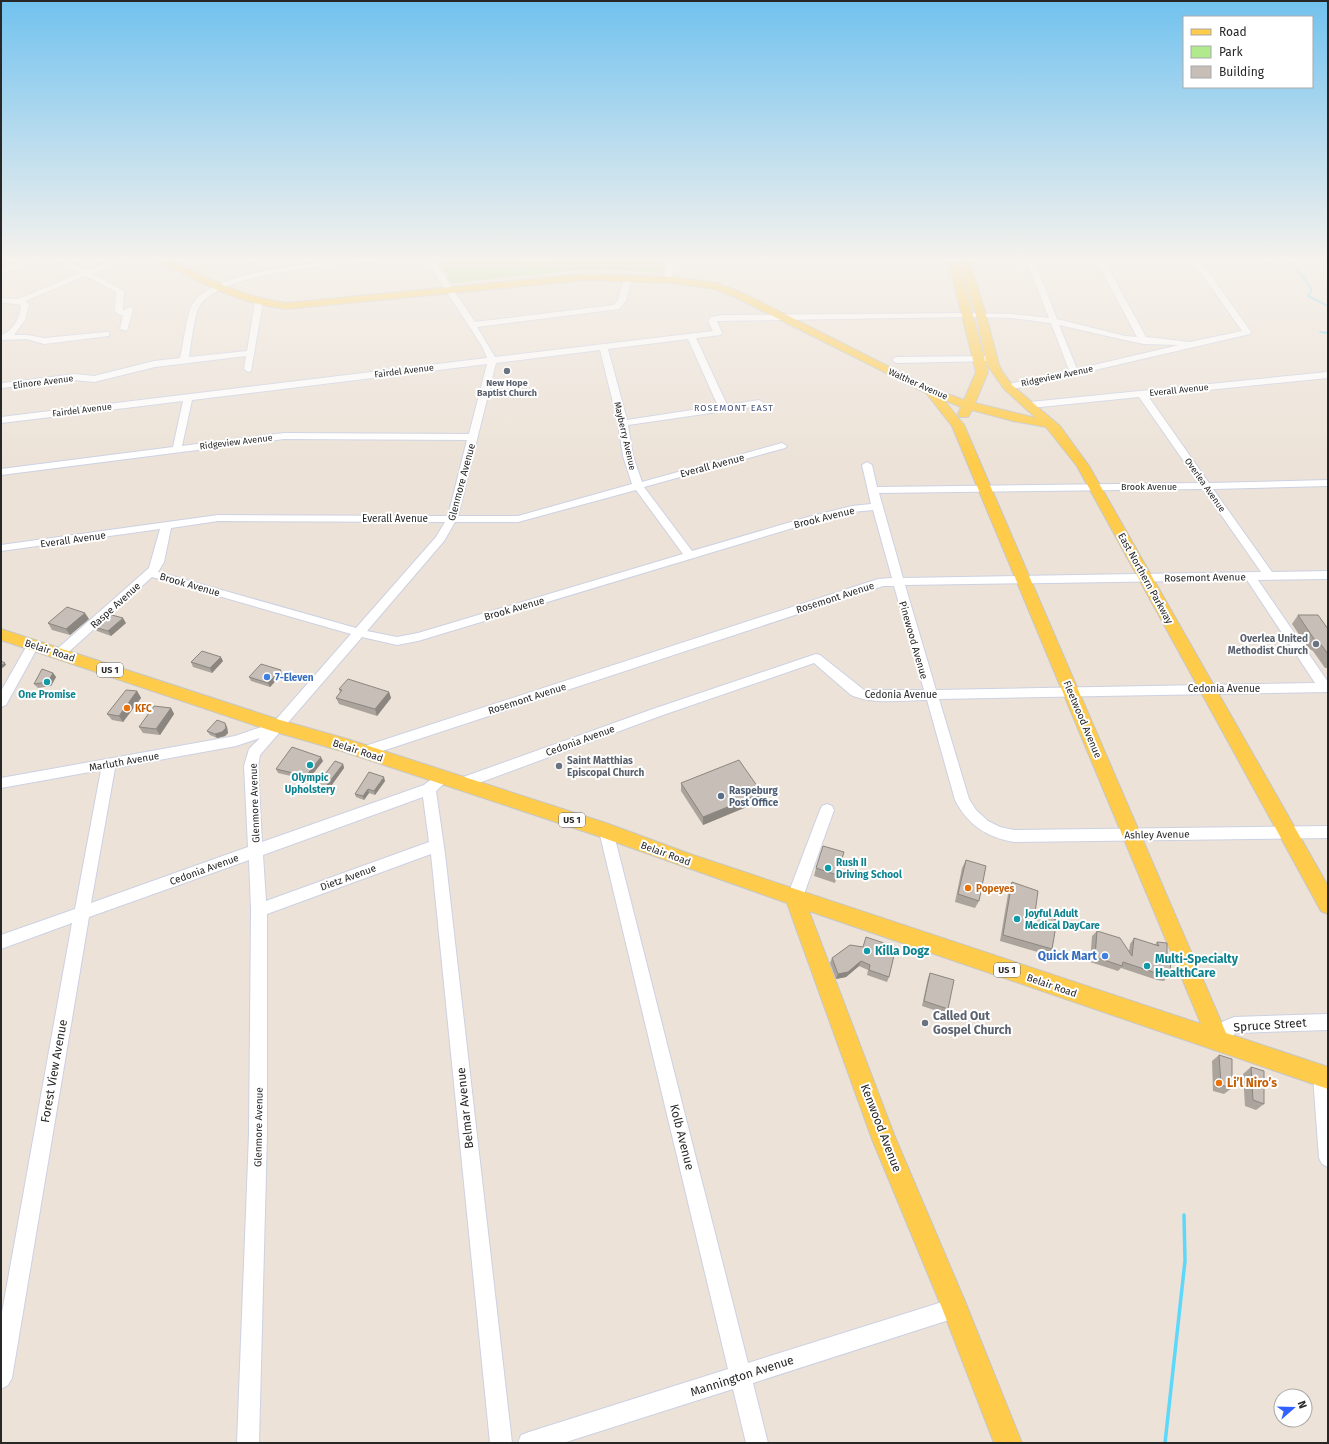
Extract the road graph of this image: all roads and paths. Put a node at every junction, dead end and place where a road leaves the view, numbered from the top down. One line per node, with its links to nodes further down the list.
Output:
1 (15, 327): 16 (street)
2 (191, 327): 24 (street)
3 (255, 327): 20 (street)
4 (473, 327): 22 (street)
5 (715, 327): 15 (street, Fairdel Avenue)
6 (803, 327): 30 (main road, Walther Avenue)
7 (821, 327): 33 (main road, Walther Avenue)
8 (973, 327): 21 (main road, East Northern Parkway)
9 (982, 327): 21 (main road, East Northern Parkway)
10 (1057, 327): 26 (street)
11 (1077, 327): 17 (street, Fairdel Avenue)
12 (1137, 327): 17 (street)
13 (1244, 327): 18 (street, Ridgeview Avenue)
14 (106, 334): 16 (street)
15 (691, 336): 19 (street, Fairdel Avenue); 36 (street)
16 (1, 338)
17 (1144, 341): 18 (street, Fairdel Avenue)
18 (1191, 346): 26 (street, Ridgeview Avenue)
19 (603, 348): 22 (street, Fairdel Avenue); 39 (street, Mayberry Avenue)
20 (250, 353): 24 (street, Elinore Avenue); 25 (street)
21 (986, 359): 23 (street); 29 (main road, East Northern Parkway); 33 (main road, East Northern Parkway)
22 (492, 360): 32 (street, Fairdel Avenue); 41 (street, Glenmore Avenue)
23 (896, 360)
24 (184, 361): 28 (street, Elinore Avenue)
25 (248, 370)
26 (1074, 372): 29 (street, Ridgeview Avenue)
27 (1328, 375): 31 (street, Everall Avenue)
28 (3, 386)
29 (1008, 387): 35 (main road, East Northern Parkway)
30 (929, 390): 33 (main road, Walther Avenue); 40 (main road, Fleetwood Avenue)
31 (1142, 394): 35 (street, Everall Avenue); 48 (street, Overlea Avenue)
32 (188, 397): 37 (street, Fairdel Avenue); 43 (street)
33 (969, 401): 38 (main road, Walther Avenue); 40 (main road)
34 (759, 403): 36 (street)
35 (1030, 405): 38 (main road, East Northern Parkway)
36 (723, 408): 39 (street)
37 (1, 420)
38 (1047, 420): 49 (main road, East Northern Parkway)
39 (623, 423): 47 (street, Mayberry Avenue)
40 (958, 425): 50 (main road, Fleetwood Avenue)
41 (473, 437): 43 (street, Ridgeview Avenue); 54 (street, Glenmore Avenue)
42 (782, 446): 47 (street, Everall Avenue)
43 (178, 449): 45 (street, Ridgeview Avenue)
44 (867, 465): 51 (street, Pinewood Avenue)
45 (1, 472)
46 (1324, 483): 48 (street, Brook Avenue); 52 (street)
47 (638, 486): 54 (street, Everall Avenue); 57 (street, Mayberry Avenue)
48 (1206, 486): 49 (street, Brook Avenue); 61 (street, Overlea Avenue)
49 (1095, 487): 50 (street, Brook Avenue); 62 (main road, East Northern Parkway)
50 (986, 489): 51 (street, Brook Avenue); 63 (main road, Fleetwood Avenue)
51 (873, 490): 53 (street, Pinewood Avenue)
52 (1328, 494)
53 (877, 507): 57 (street, Brook Avenue); 64 (street, Pinewood Avenue)
54 (452, 519): 55 (street, Everall Avenue); 65 (street, Glenmore Avenue)
55 (166, 526): 56 (street, Everall Avenue); 58 (street, Raspe Avenue)
56 (1, 548)
57 (690, 556): 65 (street, Brook Avenue)
58 (150, 573): 65 (street, Brook Avenue); 68 (street, Raspe Avenue)
59 (1328, 575): 61 (street, Rosemont Avenue)
60 (1250, 576): 61 (street, Rosemont Avenue); 62 (street, Rosemont Avenue); 69 (street)
61 (1269, 576)
62 (1146, 578): 63 (street, Rosemont Avenue); 70 (main road, East Northern Parkway)
63 (1022, 579): 64 (street, Rosemont Avenue); 71 (main road, Fleetwood Avenue)
64 (898, 581): 72 (street, Pinewood Avenue); 76 (street, Rosemont Avenue)
65 (359, 633): 74 (street, Glenmore Avenue)
66 (1, 634): 67 (main road, Belair Road / US 1)
67 (33, 645): 68 (main road, Belair Road / US 1); 73 (street)
68 (60, 653): 74 (main road, Belair Road / US 1)
69 (1326, 687): 70 (street, Cedonia Avenue)
70 (1208, 688): 71 (street, Cedonia Avenue); 84 (main road, East Northern Parkway)
71 (1072, 691): 72 (street, Cedonia Avenue); 85 (main road, Fleetwood Avenue)
72 (930, 695): 79 (street, Cedonia Avenue); 81 (street, Pinewood Avenue)
73 (1, 702)
74 (278, 726): 75 (street, Glenmore Avenue); 76 (main road, Belair Road / US 1)
75 (252, 742): 77 (street, Marluth Avenue); 87 (street, Glenmore Avenue)
76 (364, 752): 79 (main road, Belair Road / US 1)
77 (109, 764): 78 (street, Marluth Avenue); 91 (street, Forest View Avenue)
78 (1, 783)
79 (444, 784): 82 (main road, Belair Road / US 1); 86 (street, Belmar Avenue); 87 (street, Cedonia Avenue)
80 (827, 810): 88 (street)
81 (988, 829): 85 (street, Ashley Avenue)
82 (606, 831): 88 (main road, Belair Road / US 1); 98 (street, Kolb Avenue)
83 (1328, 832): 84 (street, Ashley Avenue)
84 (1288, 833): 85 (street, Ashley Avenue); 89 (main road, East Northern Parkway)
85 (1132, 835): 94 (main road, Fleetwood Avenue)
86 (437, 844): 90 (street, Dietz Avenue); 101 (street, Belmar Avenue)
87 (256, 850): 90 (street, Glenmore Avenue); 91 (street, Cedonia Avenue)
88 (795, 897): 94 (main road, Belair Road / US 1); 97 (main road, Kenwood Avenue)
89 (1328, 905)
90 (259, 910): 100 (street, Glenmore Avenue)
91 (82, 914): 92 (street, Cedonia Avenue); 99 (street, Forest View Avenue)
92 (1, 942)
93 (1328, 1022): 94 (street, Spruce Street)
94 (1220, 1042): 95 (main road, Belair Road / US 1)
95 (1325, 1077): 96 (street)
96 (1328, 1158)
97 (955, 1308): 98 (street, Mannington Avenue); 104 (main road, Kenwood Avenue)
98 (741, 1377): 102 (street, Mannington Avenue); 103 (street, Kolb Avenue)
99 (1, 1378)
100 (248, 1443)
101 (501, 1443)
102 (529, 1443)
103 (757, 1443)
104 (1008, 1443)

